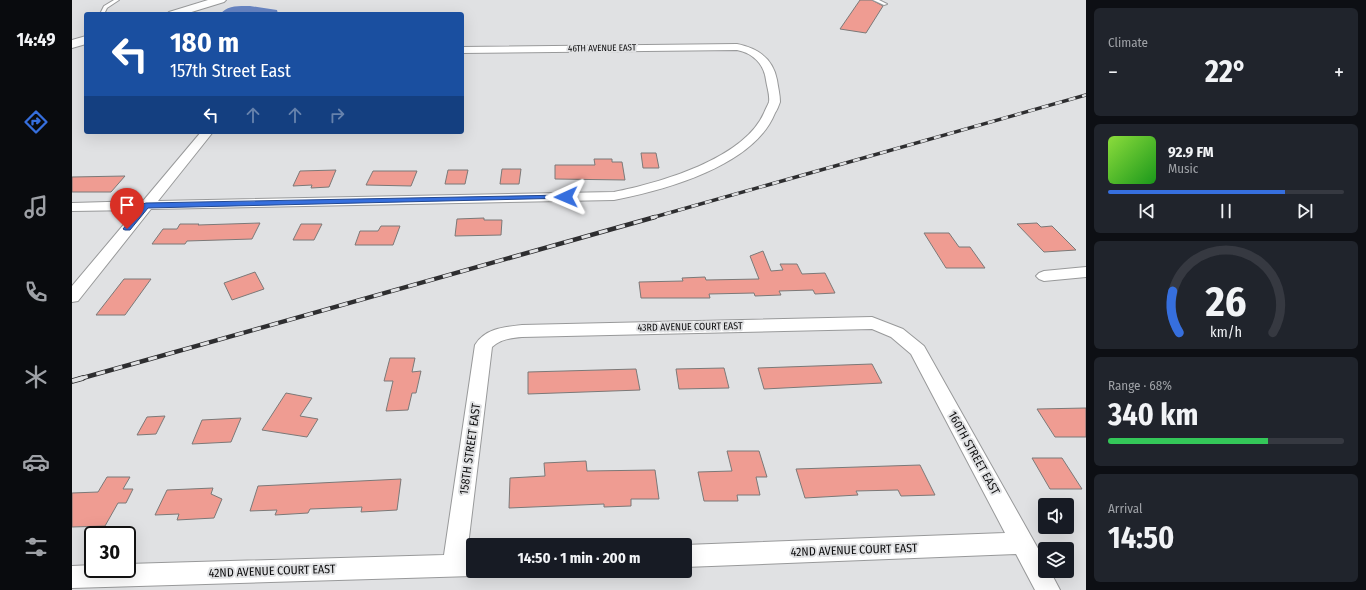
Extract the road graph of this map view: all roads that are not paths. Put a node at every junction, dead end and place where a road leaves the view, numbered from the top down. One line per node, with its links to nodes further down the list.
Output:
1 (117, 0): 5 (lane)
2 (220, 0): 6 (main road)
3 (875, 0): 4 (lane)
4 (885, 4)
5 (102, 12)
6 (181, 12)
7 (84, 41): 8 (main road)
8 (72, 44)
9 (464, 50): 11 (street, 46TH AVENUE EAST)
10 (205, 134): 11 (street)
11 (146, 206): 12 (street); 15 (street)
12 (72, 207)
13 (1086, 272): 14 (street)
14 (1044, 276)
15 (72, 297)
16 (887, 326): 17 (street, 43RD AVENUE COURT EAST); 18 (street, 160TH STREET EAST)
17 (494, 337): 20 (street, 158TH STREET EAST)
18 (1022, 543): 19 (street, 42ND AVENUE COURT EAST); 22 (street, 160TH STREET EAST)
19 (692, 556)
20 (464, 565): 21 (street, 42ND AVENUE COURT EAST)
21 (72, 577)
22 (1048, 590)

